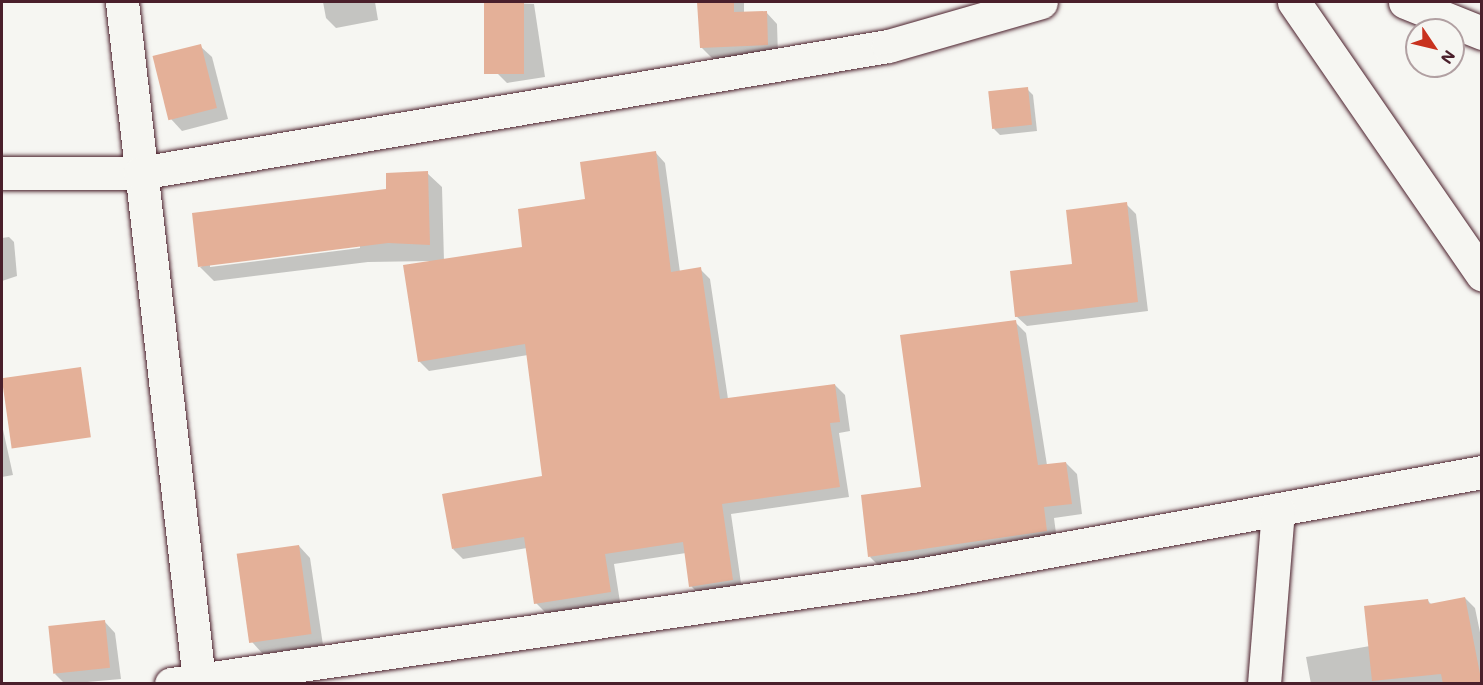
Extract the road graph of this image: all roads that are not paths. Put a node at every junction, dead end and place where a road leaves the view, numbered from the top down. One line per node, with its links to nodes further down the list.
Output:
1 (122, 2): 7 (street)
2 (1041, 2): 7 (street)
3 (1294, 2): 8 (street)
4 (1405, 2): 5 (street)
5 (1482, 33)
6 (2, 173): 7 (street)
7 (140, 173): 11 (street)
8 (1482, 275)
9 (1482, 472): 10 (street)
10 (1278, 510): 11 (street); 12 (street)
11 (185, 682)
12 (1264, 684)

